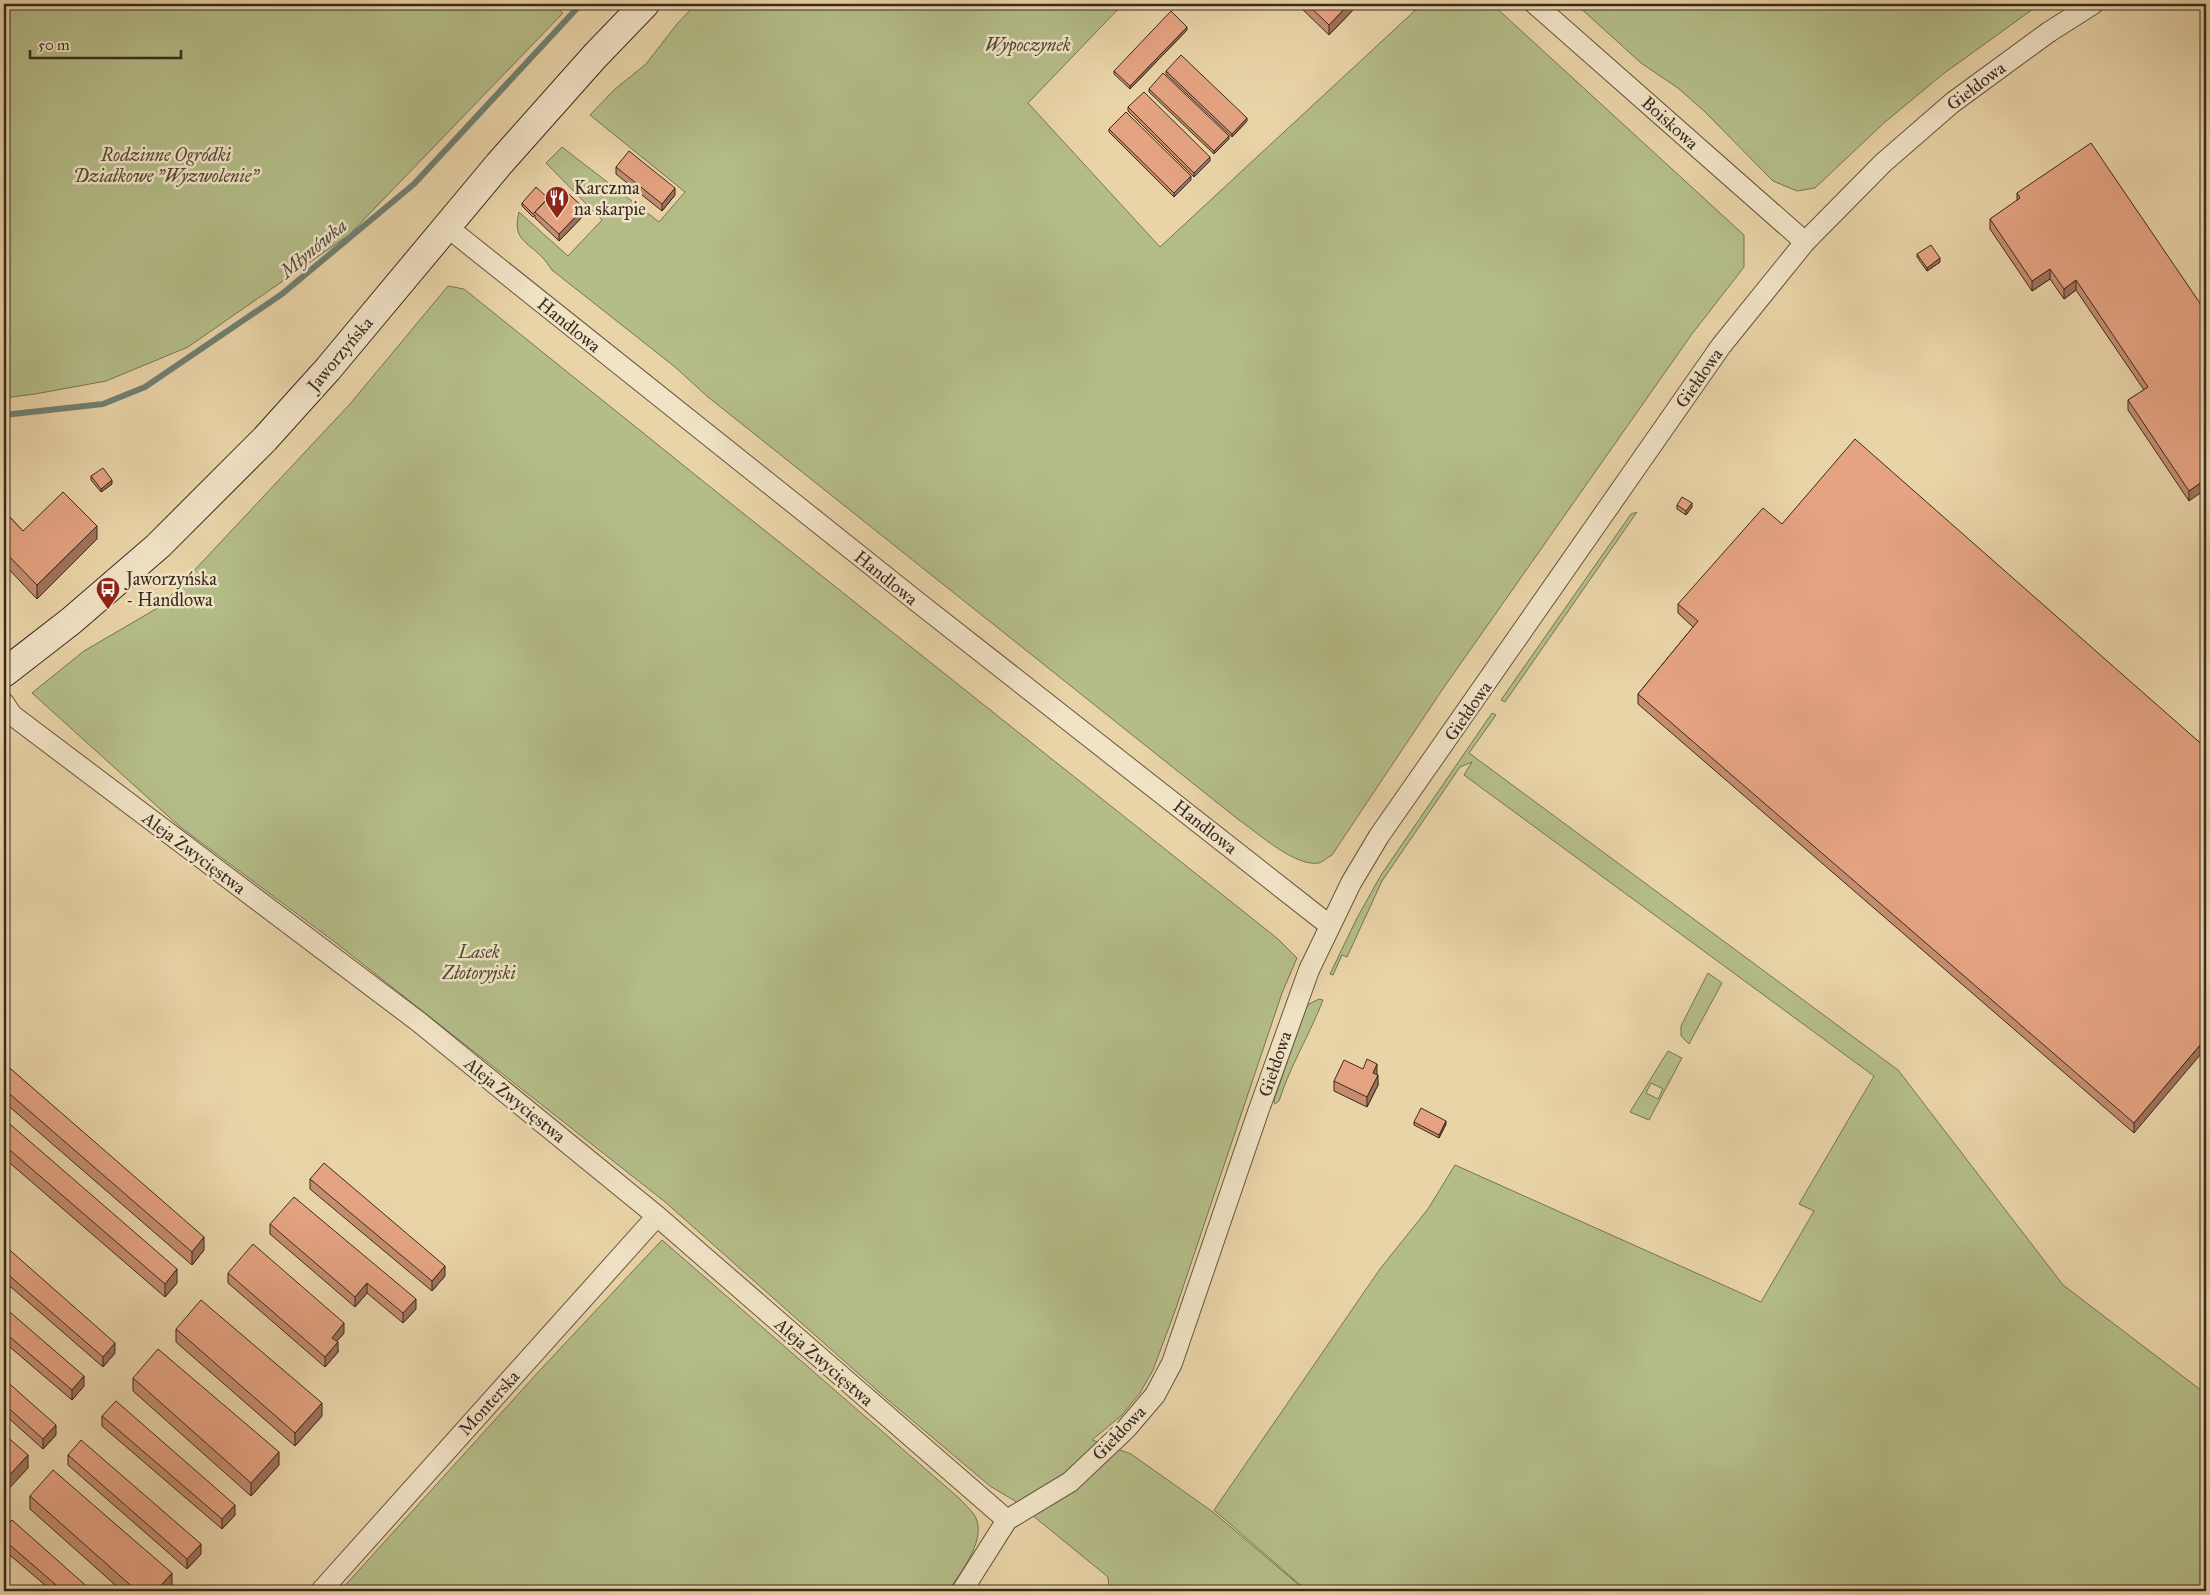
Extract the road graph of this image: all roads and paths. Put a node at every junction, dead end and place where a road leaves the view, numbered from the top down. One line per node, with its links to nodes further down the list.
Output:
1 (645, 4): 4 (street, Jaworzyńska)
2 (1535, 4): 5 (street, Boiskowa)
3 (2093, 4): 5 (street, Giełdowa)
4 (446, 226): 6 (street, Jaworzyńska); 8 (street, Handlowa)
5 (1805, 242): 8 (street, Giełdowa)
6 (4, 673)
7 (4, 703): 9 (street, Aleja Zwycięstwa)
8 (1329, 925): 10 (street, Giełdowa)
9 (657, 1216): 10 (street, Aleja Zwycięstwa); 11 (street, Monterska)
10 (1007, 1520): 12 (street)
11 (321, 1591)
12 (962, 1591)

